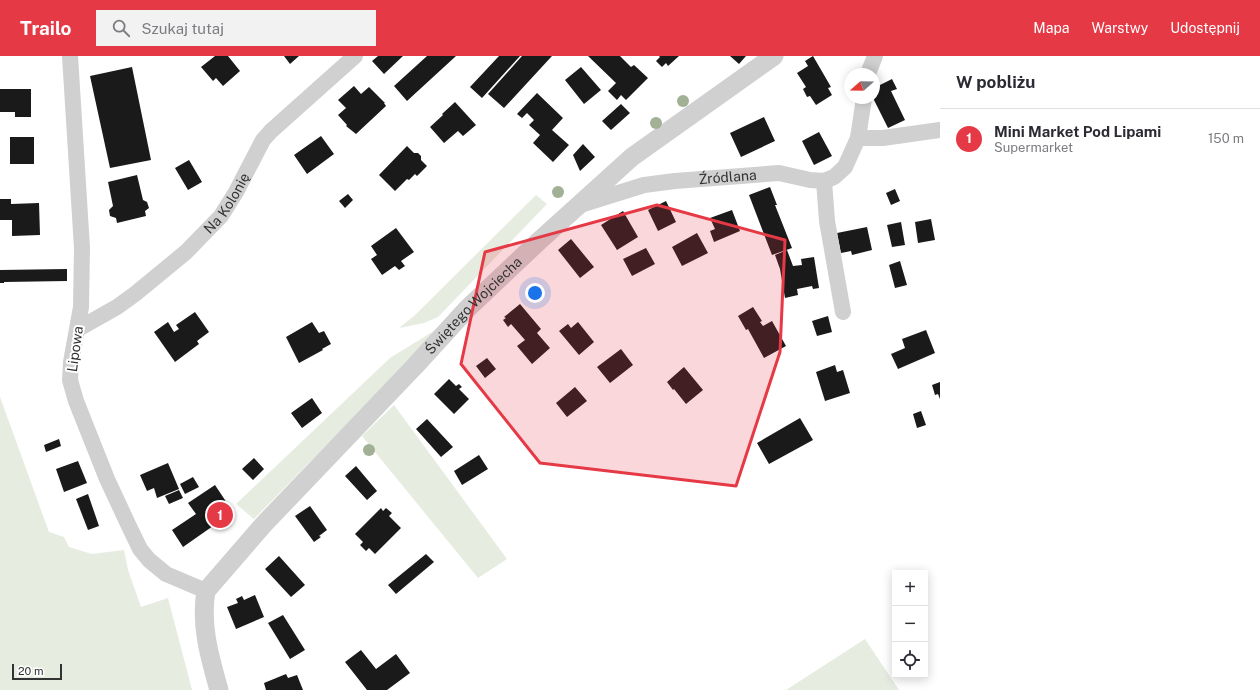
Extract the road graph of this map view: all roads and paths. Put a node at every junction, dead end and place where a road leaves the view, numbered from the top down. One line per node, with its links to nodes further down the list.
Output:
1 (70, 56): 12 (street, Lipowa)
2 (355, 56): 12 (street, Na Kolonię)
3 (774, 56): 10 (street, Świętego Wojciecha)
4 (875, 56): 5 (street)
5 (870, 68)
6 (863, 104): 8 (street)
7 (940, 130): 8 (street)
8 (858, 138): 9 (street)
9 (824, 181): 10 (street, Źródlana); 11 (street)
10 (577, 206): 13 (street, Świętego Wojciecha)
11 (843, 312)
12 (78, 329): 13 (street, Lipowa)
13 (206, 591): 14 (street)
14 (219, 690)

